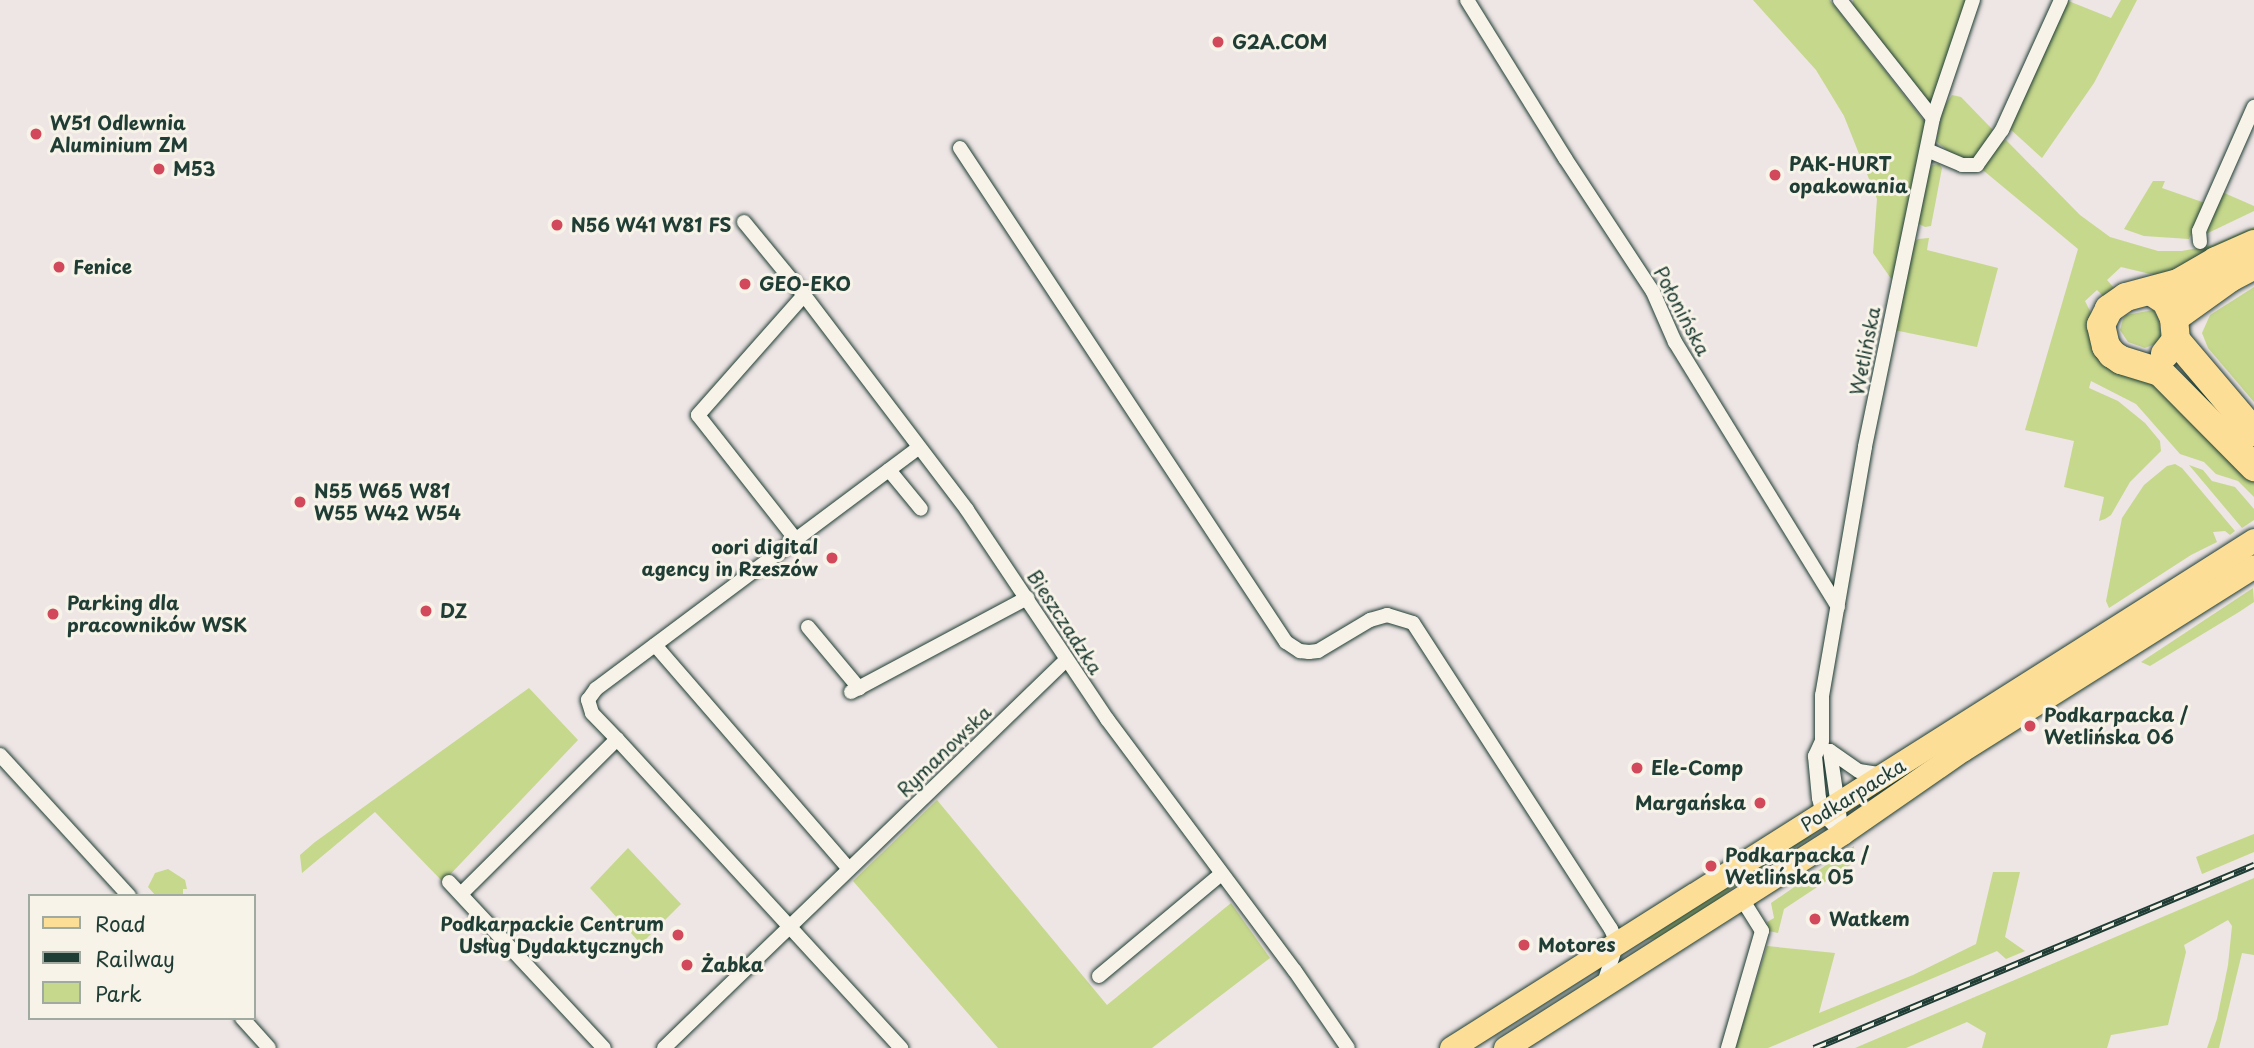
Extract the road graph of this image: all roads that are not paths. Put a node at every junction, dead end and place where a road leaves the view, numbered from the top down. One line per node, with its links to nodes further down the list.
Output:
1 (1466, 0): 26 (street, Połonińska)
2 (1840, 0): 6 (street)
3 (1973, 0): 6 (street, Wetlińska)
4 (2061, 0): 8 (street)
5 (2254, 107): 10 (street)
6 (1933, 118): 8 (street, Wetlińska)
7 (960, 148): 43 (street)
8 (1927, 150): 26 (street, Wetlińska)
9 (744, 222): 14 (street, Bieszczadzka)
10 (2200, 242)
11 (2254, 244): 13 (highway)
12 (2254, 265): 15 (highway)
13 (2152, 292): 15 (highway); 16 (highway)
14 (804, 295): 18 (street, Bieszczadzka); 23 (street)
15 (2175, 329): 16 (highway); 17 (highway)
16 (2136, 364): 19 (highway)
17 (2254, 432)
18 (918, 448): 20 (street); 25 (street, Bieszczadzka)
19 (2254, 467)
20 (890, 470): 21 (street); 23 (street)
21 (921, 509)
22 (2254, 540): 24 (main road, Podkarpacka)
23 (797, 541): 28 (street)
24 (2242, 565): 33 (main road, Podkarpacka); 35 (main road, Podkarpacka)
25 (1027, 598): 27 (street); 29 (street, Bieszczadzka)
26 (1838, 607): 31 (street, Wetlińska)
27 (808, 627)
28 (655, 645): 30 (street); 36 (street)
29 (1066, 660): 36 (street, Rymanowska); 37 (street, Bieszczadzka)
30 (617, 739): 40 (street); 42 (street)
31 (1826, 746): 33 (street); 34 (street, Wetlińska)
32 (0, 755): 39 (street)
33 (1885, 775): 34 (main road, Podkarpacka)
34 (1831, 809): 35 (street, Wetlińska); 43 (main road, Podkarpacka)
35 (1842, 832): 41 (main road, Podkarpacka)
36 (849, 869): 42 (street, Rymanowska)
37 (1222, 874): 45 (street); 52 (street, Bieszczadzka)
38 (449, 882): 40 (street)
39 (127, 894)
40 (461, 894): 49 (street)
41 (1741, 898): 44 (main road, Podkarpacka); 55 (street)
42 (790, 926): 50 (street, Rymanowska); 51 (street)
43 (1617, 943): 44 (street); 46 (street); 53 (main road, Podkarpacka)
44 (1662, 949): 46 (main road, Podkarpacka)
45 (1099, 976)
46 (1602, 987): 54 (main road, Podkarpacka)
47 (244, 1020): 48 (street)
48 (269, 1048)
49 (604, 1048)
50 (664, 1048)
51 (901, 1048)
52 (1348, 1048)
53 (1451, 1048)
54 (1505, 1048)
55 (1728, 1048)

